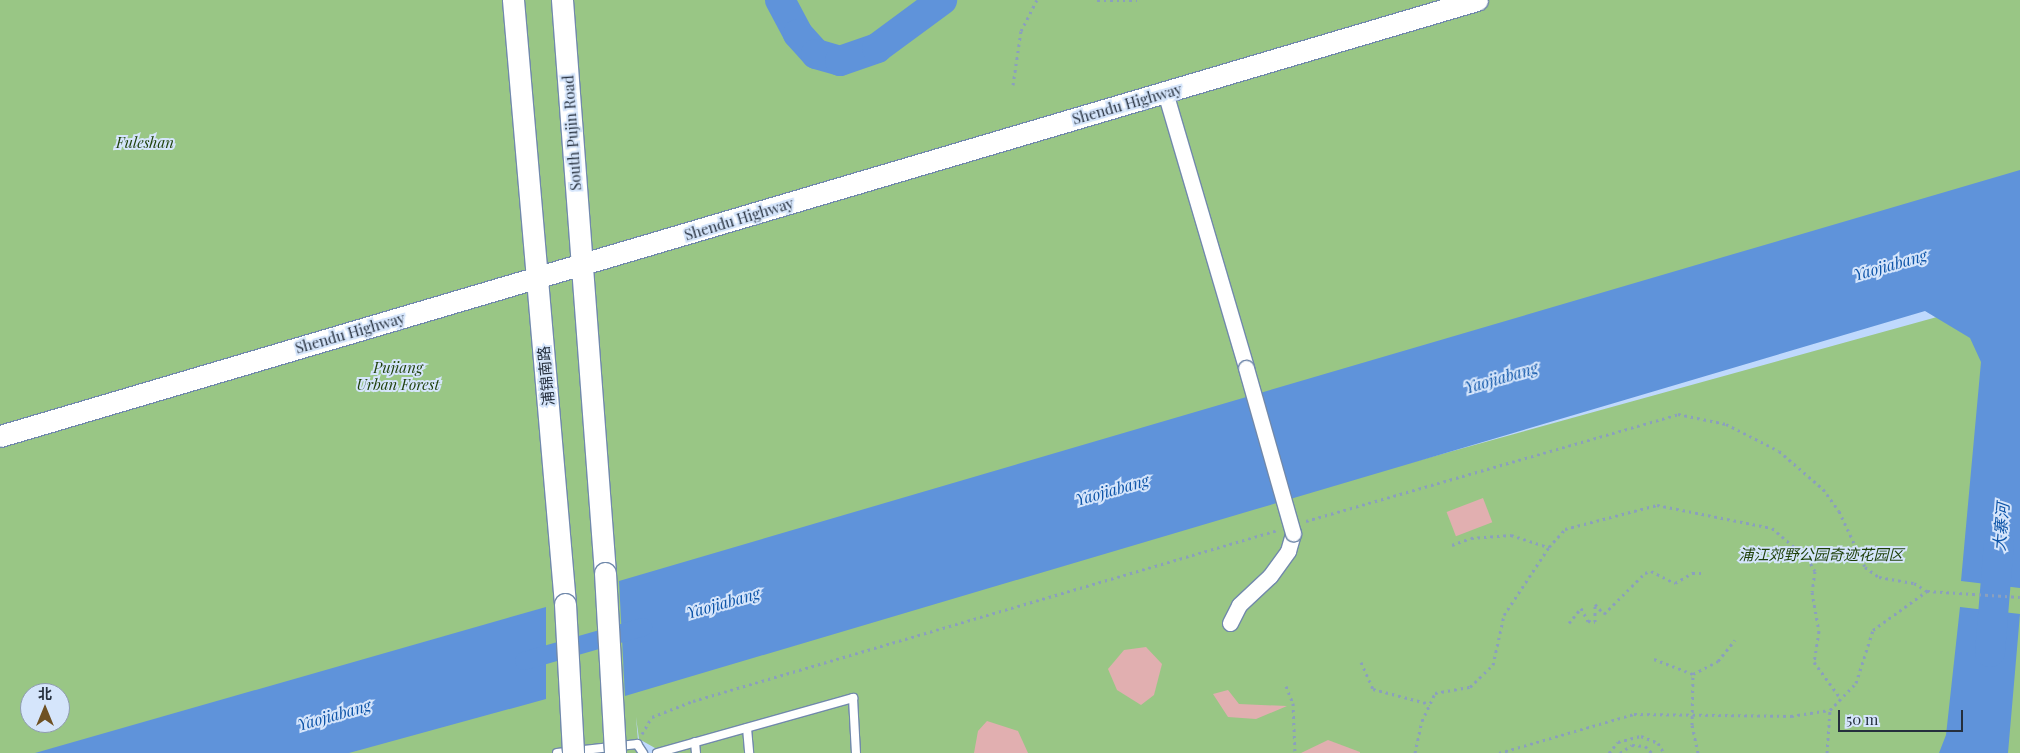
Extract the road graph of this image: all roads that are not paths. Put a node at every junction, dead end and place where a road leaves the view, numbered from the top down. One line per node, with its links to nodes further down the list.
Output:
1 (513, 0): 6 (street, 浦锦南路)
2 (562, 0): 5 (street, South Pujin Road)
3 (1477, 0): 4 (street, Shendu Highway)
4 (1165, 92): 5 (street, Shendu Highway); 8 (street, bridge)
5 (581, 266): 6 (street, Shendu Highway); 13 (street, South Pujin Road, bridge)
6 (537, 278): 7 (street, Shendu Highway); 12 (street, 浦锦南路, bridge)
7 (0, 436)
8 (1230, 623)
9 (747, 728): 10 (lane); 17 (lane); 18 (lane)
10 (695, 742): 15 (lane); 16 (lane)
11 (557, 753): 14 (lane)
12 (573, 753)
13 (615, 753)
14 (642, 753)
15 (657, 753)
16 (696, 753)
17 (749, 753)
18 (856, 753)

